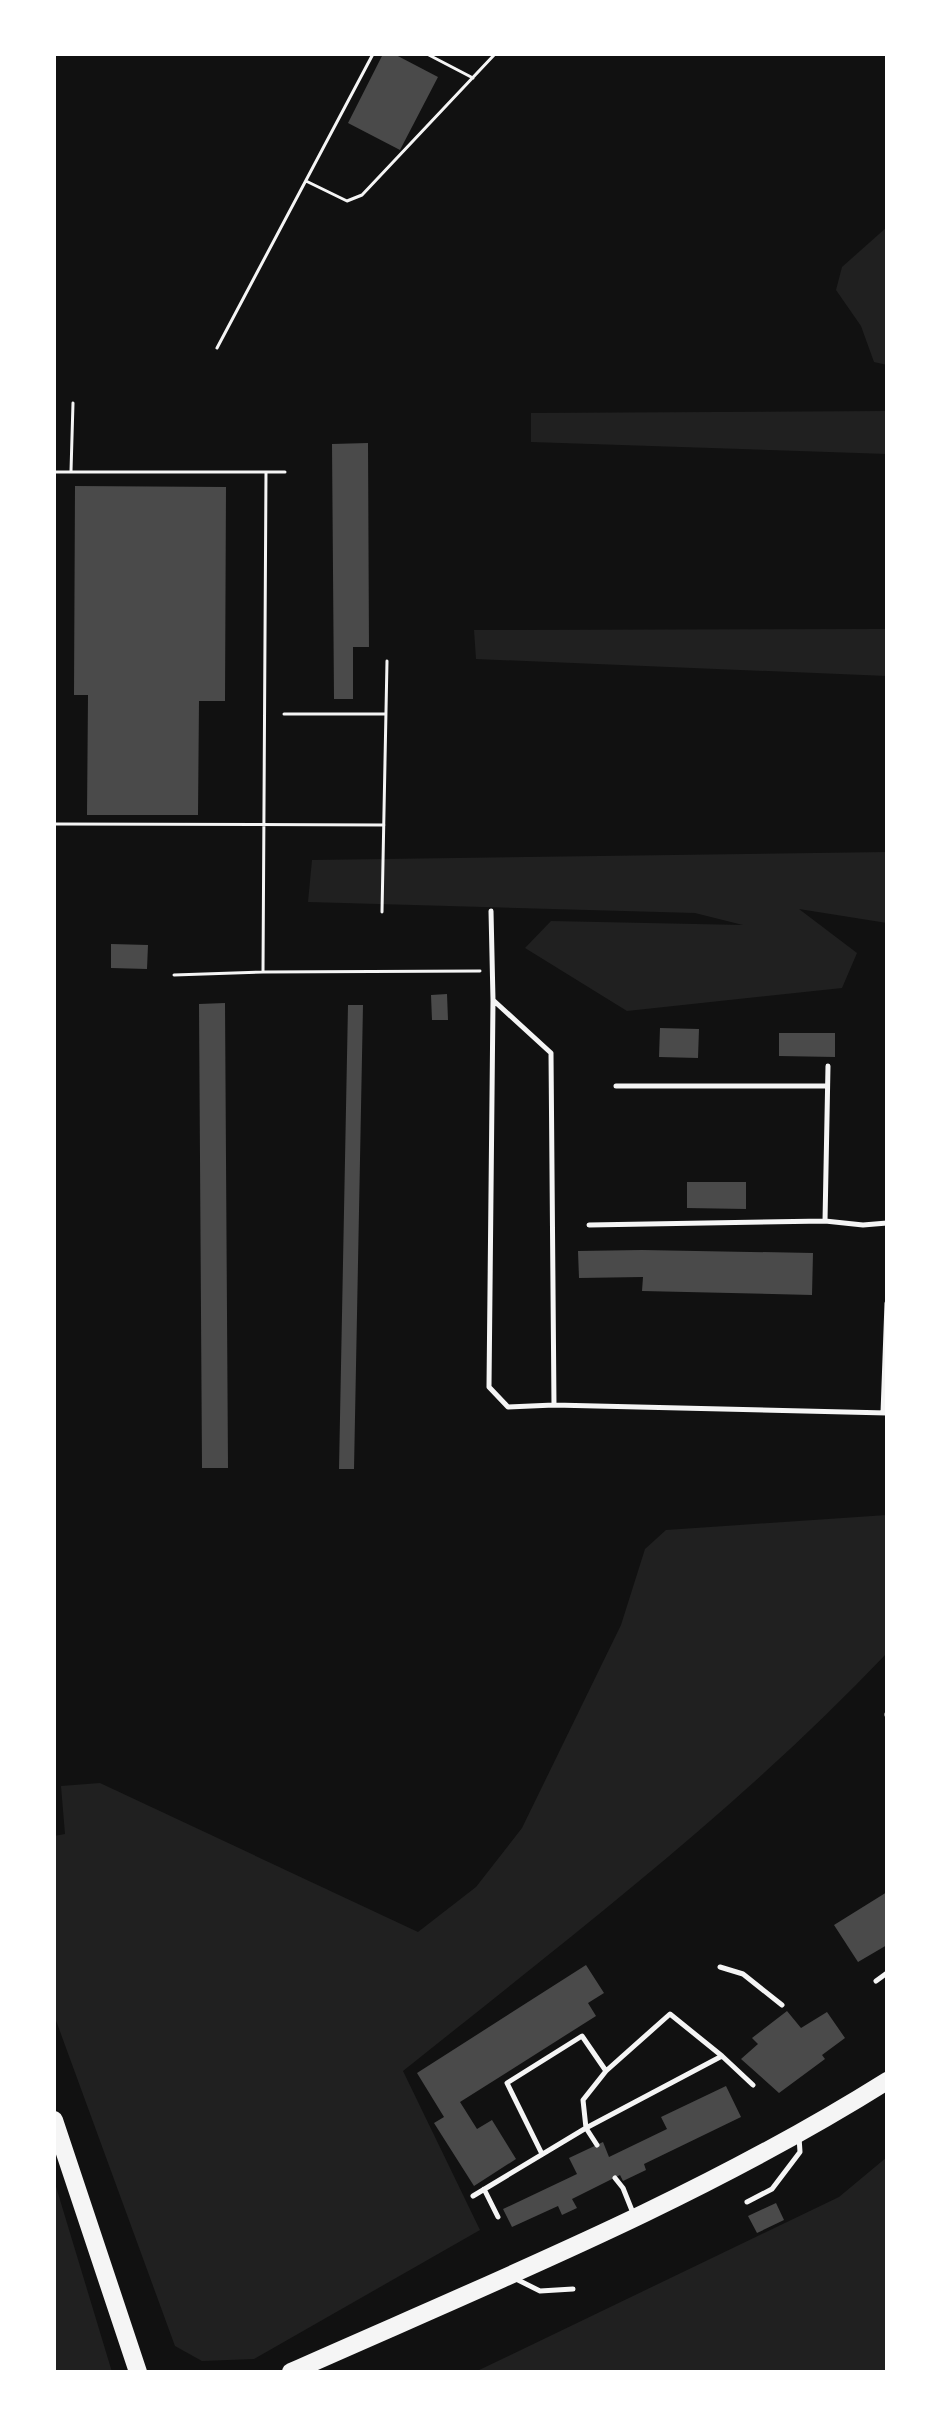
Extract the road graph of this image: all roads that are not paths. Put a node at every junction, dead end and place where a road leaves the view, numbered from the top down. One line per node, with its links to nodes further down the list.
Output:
1 (491, 911): 2 (lane)
2 (493, 1000): 10 (lane); 10 (lane)
3 (828, 1066): 5 (lane)
4 (616, 1086): 5 (lane)
5 (827, 1086): 6 (lane)
6 (825, 1221): 7 (lane); 8 (lane)
7 (887, 1223)
8 (589, 1225)
9 (887, 1303): 11 (lane)
10 (554, 1405): 11 (lane)
11 (885, 1413)
12 (720, 1967): 15 (lane)
13 (887, 1973): 14 (lane)
14 (876, 1981)
15 (782, 2005)
16 (722, 2056): 17 (lane); 19 (lane); 21 (lane)
17 (606, 2071): 21 (lane); 24 (lane)
18 (887, 2081): 22 (main road)
19 (753, 2085)
20 (54, 2120): 33 (main road)
21 (586, 2128): 23 (lane); 24 (lane)
22 (799, 2132): 28 (lane); 30 (main road)
23 (597, 2145)
24 (542, 2154): 26 (lane)
25 (615, 2178): 30 (lane)
26 (484, 2189): 27 (lane); 29 (lane)
27 (473, 2196)
28 (747, 2202)
29 (498, 2217)
30 (635, 2218): 31 (main road)
31 (511, 2277): 32 (lane); 34 (main road)
32 (573, 2289)
33 (138, 2372)
34 (291, 2372)

